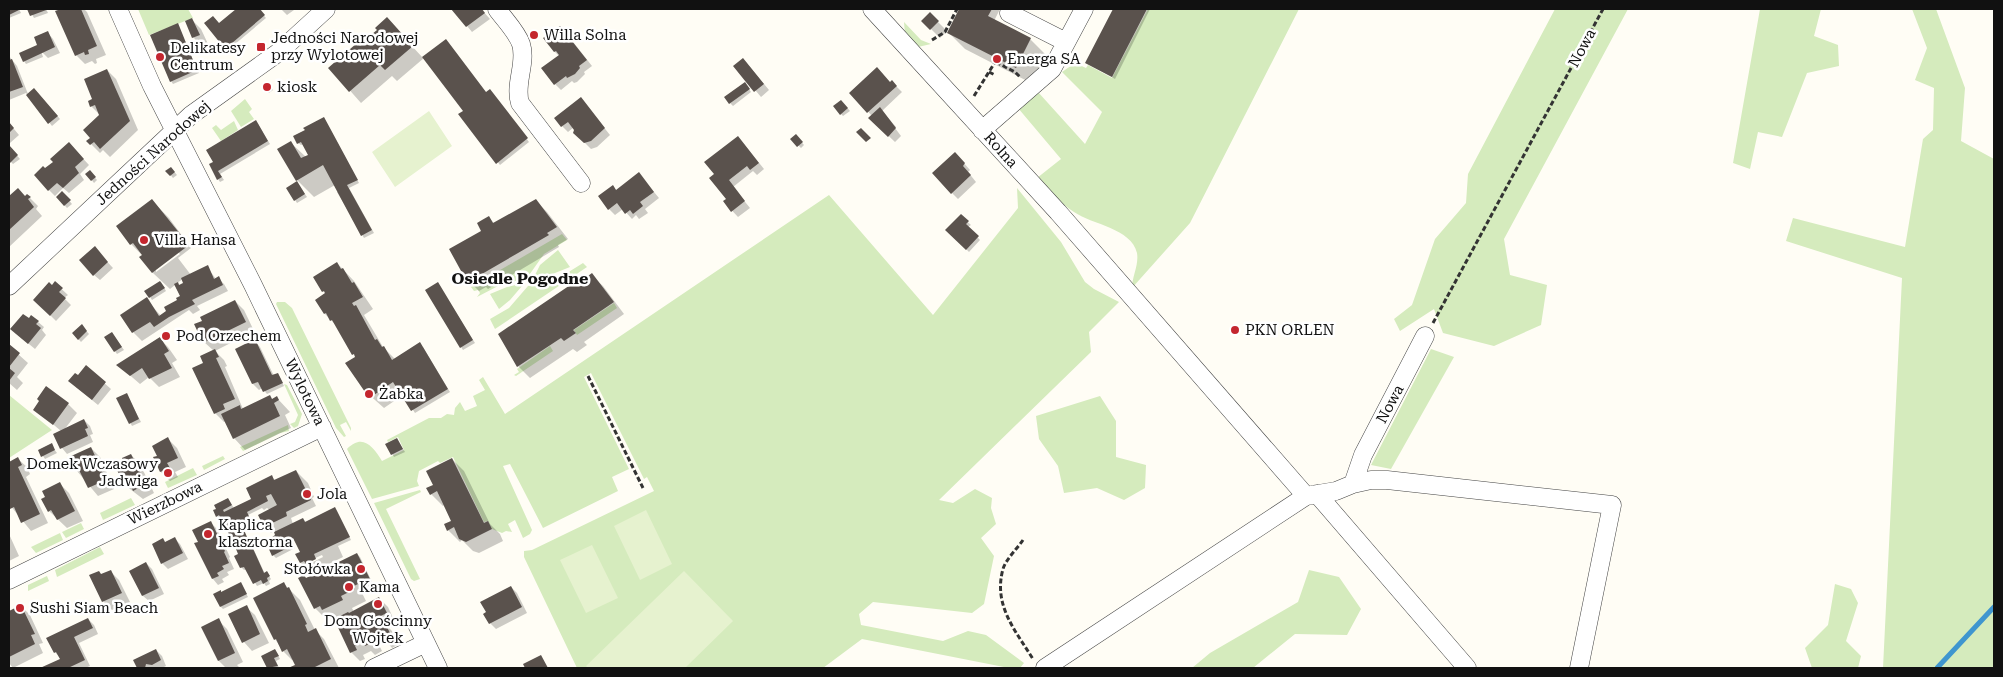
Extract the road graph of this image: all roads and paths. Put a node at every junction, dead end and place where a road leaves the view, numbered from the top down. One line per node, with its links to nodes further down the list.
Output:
1 (118, 9): 16 (street, Wylotowa)
2 (326, 9): 16 (street, Jedności Narodowej)
3 (496, 9): 17 (street)
4 (872, 9): 14 (street, Rolna)
5 (957, 9): 9 (path)
6 (1012, 9): 10 (street)
7 (1084, 9): 10 (street)
8 (1603, 9): 19 (path, Nowa)
9 (932, 40)
10 (1066, 42): 15 (street)
11 (1008, 68): 12 (path)
12 (989, 72): 13 (path); 14 (path)
13 (995, 75)
14 (965, 111): 15 (street, Rolna)
15 (982, 130): 24 (street, Rolna)
16 (175, 131): 18 (street, Jedności Narodowej); 21 (street, Wylotowa)
17 (581, 183)
18 (11, 278)
19 (1425, 336): 22 (street, Nowa)
20 (588, 376): 23 (path)
21 (322, 426): 26 (street, Wierzbowa); 27 (street, Wylotowa)
22 (1352, 484): 24 (street); 32 (street)
23 (643, 488)
24 (1311, 495): 28 (street); 31 (street, Rolna)
25 (1024, 540): 28 (path)
26 (9, 580)
27 (426, 643): 29 (street); 30 (street, Wylotowa)
28 (1039, 664)
29 (374, 668)
30 (438, 668)
31 (1467, 668)
32 (1579, 668)

